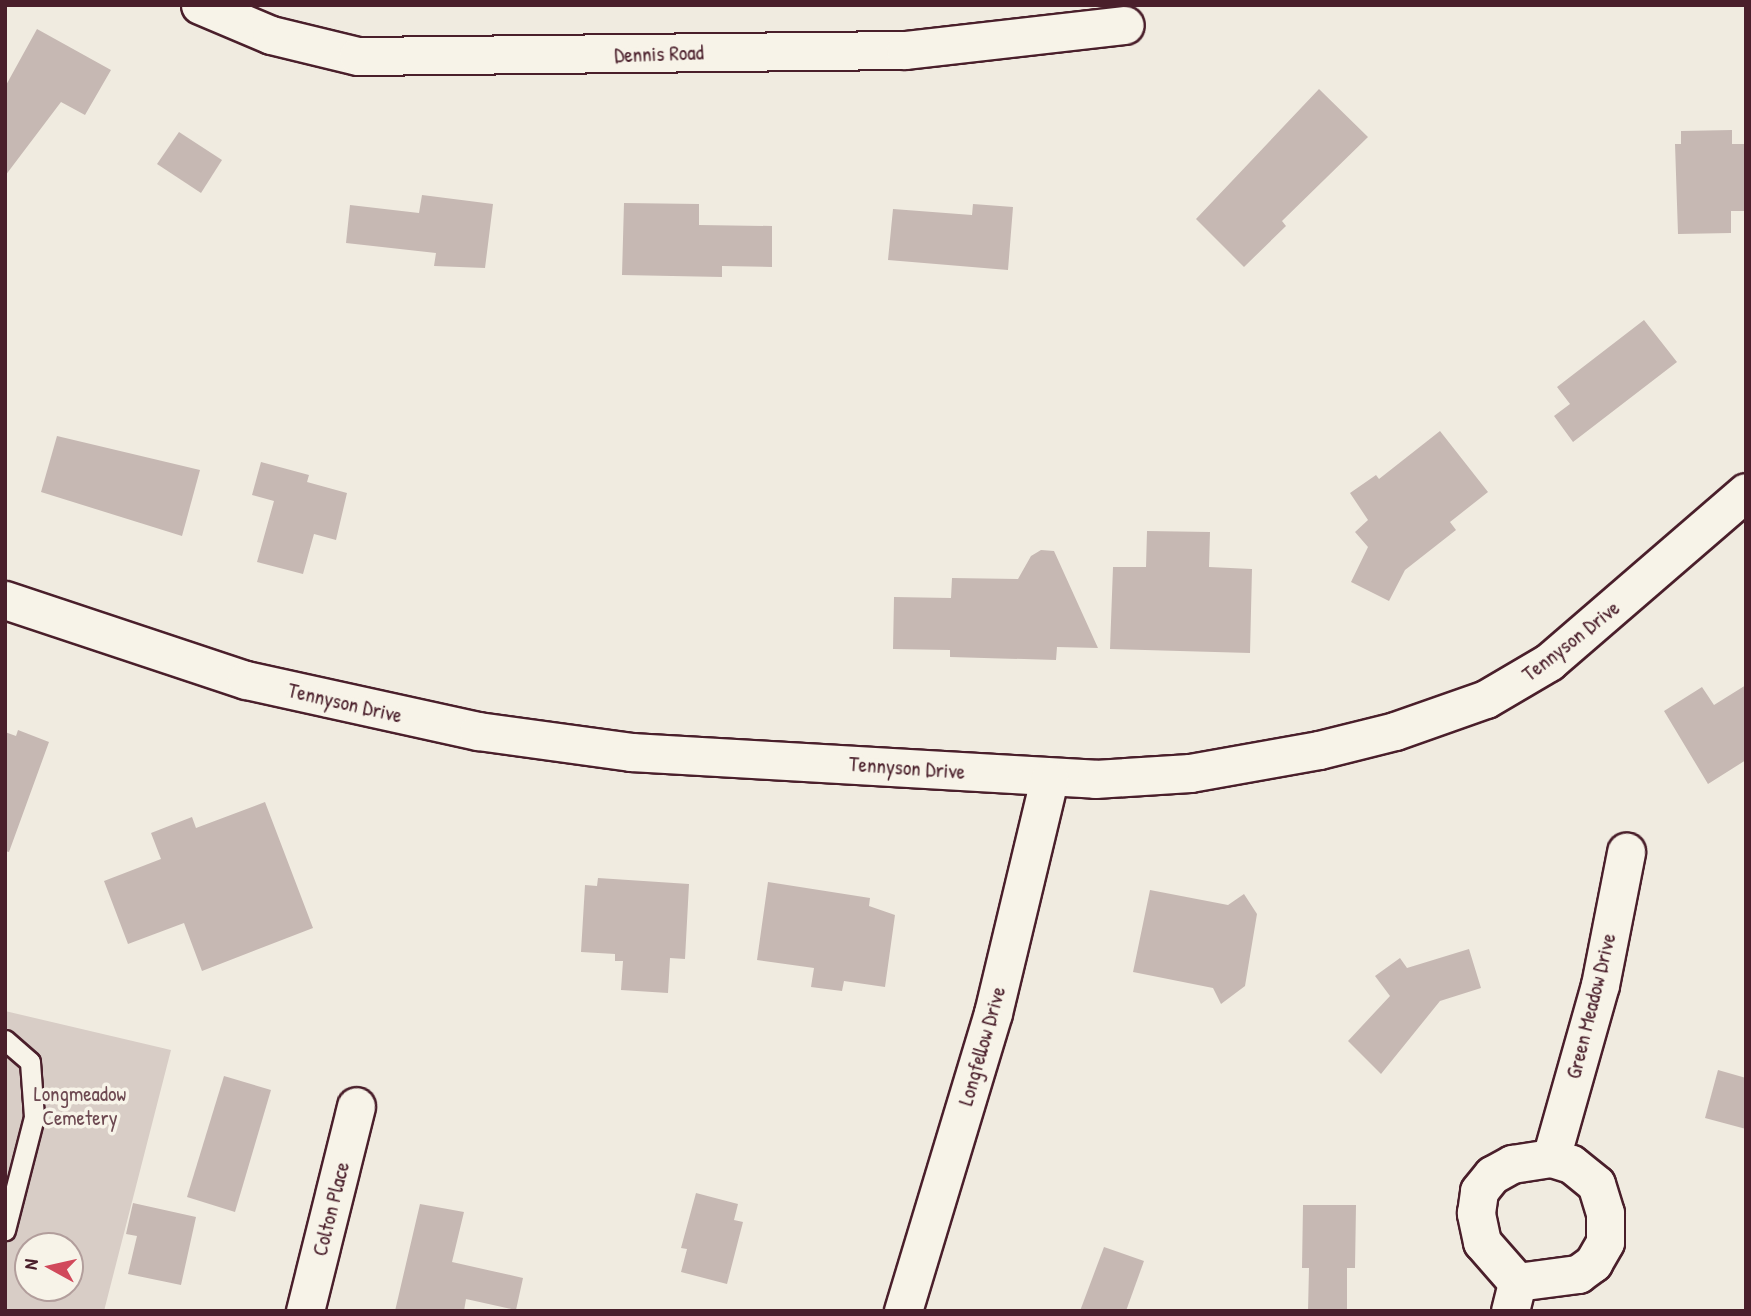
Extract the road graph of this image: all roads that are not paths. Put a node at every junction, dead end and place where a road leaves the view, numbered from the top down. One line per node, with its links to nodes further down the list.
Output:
1 (200, 5): 2 (street, Dennis Road)
2 (1125, 24)
3 (1746, 492): 5 (street, Tennyson Drive)
4 (5, 600): 5 (street, Tennyson Drive)
5 (1049, 779): 13 (street, Longfellow Drive)
6 (1626, 852): 9 (street, Green Meadow Drive)
7 (5, 1040): 10 (lane)
8 (356, 1107): 12 (street, Colton Place)
9 (1551, 1158): 11 (street); 11 (street)
10 (5, 1230)
11 (1514, 1296)
12 (305, 1311)
13 (903, 1311)

